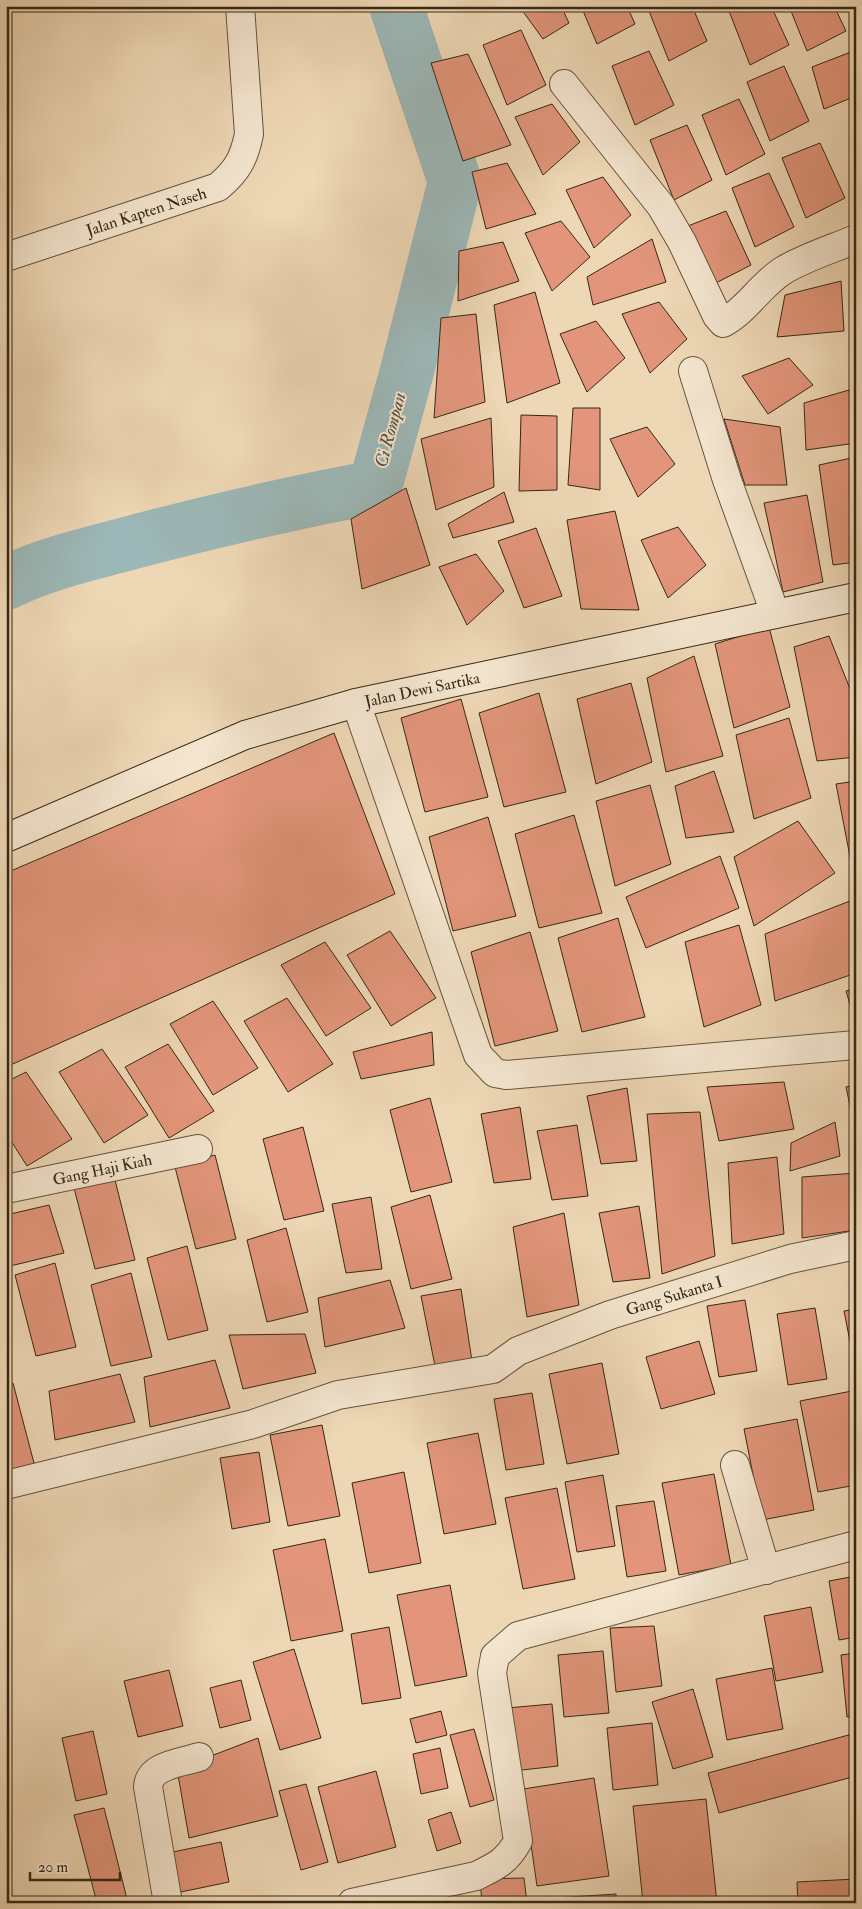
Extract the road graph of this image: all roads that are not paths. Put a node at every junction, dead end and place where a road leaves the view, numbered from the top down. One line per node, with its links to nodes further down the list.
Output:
1 (240, 6): 4 (street, Jalan Kapten Naseh)
2 (564, 84): 3 (street)
3 (856, 239)
4 (6, 257)
5 (693, 372): 7 (street)
6 (856, 597): 7 (street, Jalan Dewi Sartika)
7 (775, 613): 8 (street, Jalan Dewi Sartika)
8 (356, 704): 9 (street, Jalan Dewi Sartika); 10 (street)
9 (6, 838)
10 (856, 1045)
11 (198, 1149): 12 (street, Gang Haji Kiah)
12 (6, 1190)
13 (856, 1245): 15 (street, Gang Sukanta I)
14 (735, 1465): 17 (street)
15 (6, 1485)
16 (856, 1545): 17 (street)
17 (766, 1570): 20 (street)
18 (199, 1757): 19 (street)
19 (168, 1903)
20 (352, 1903)

